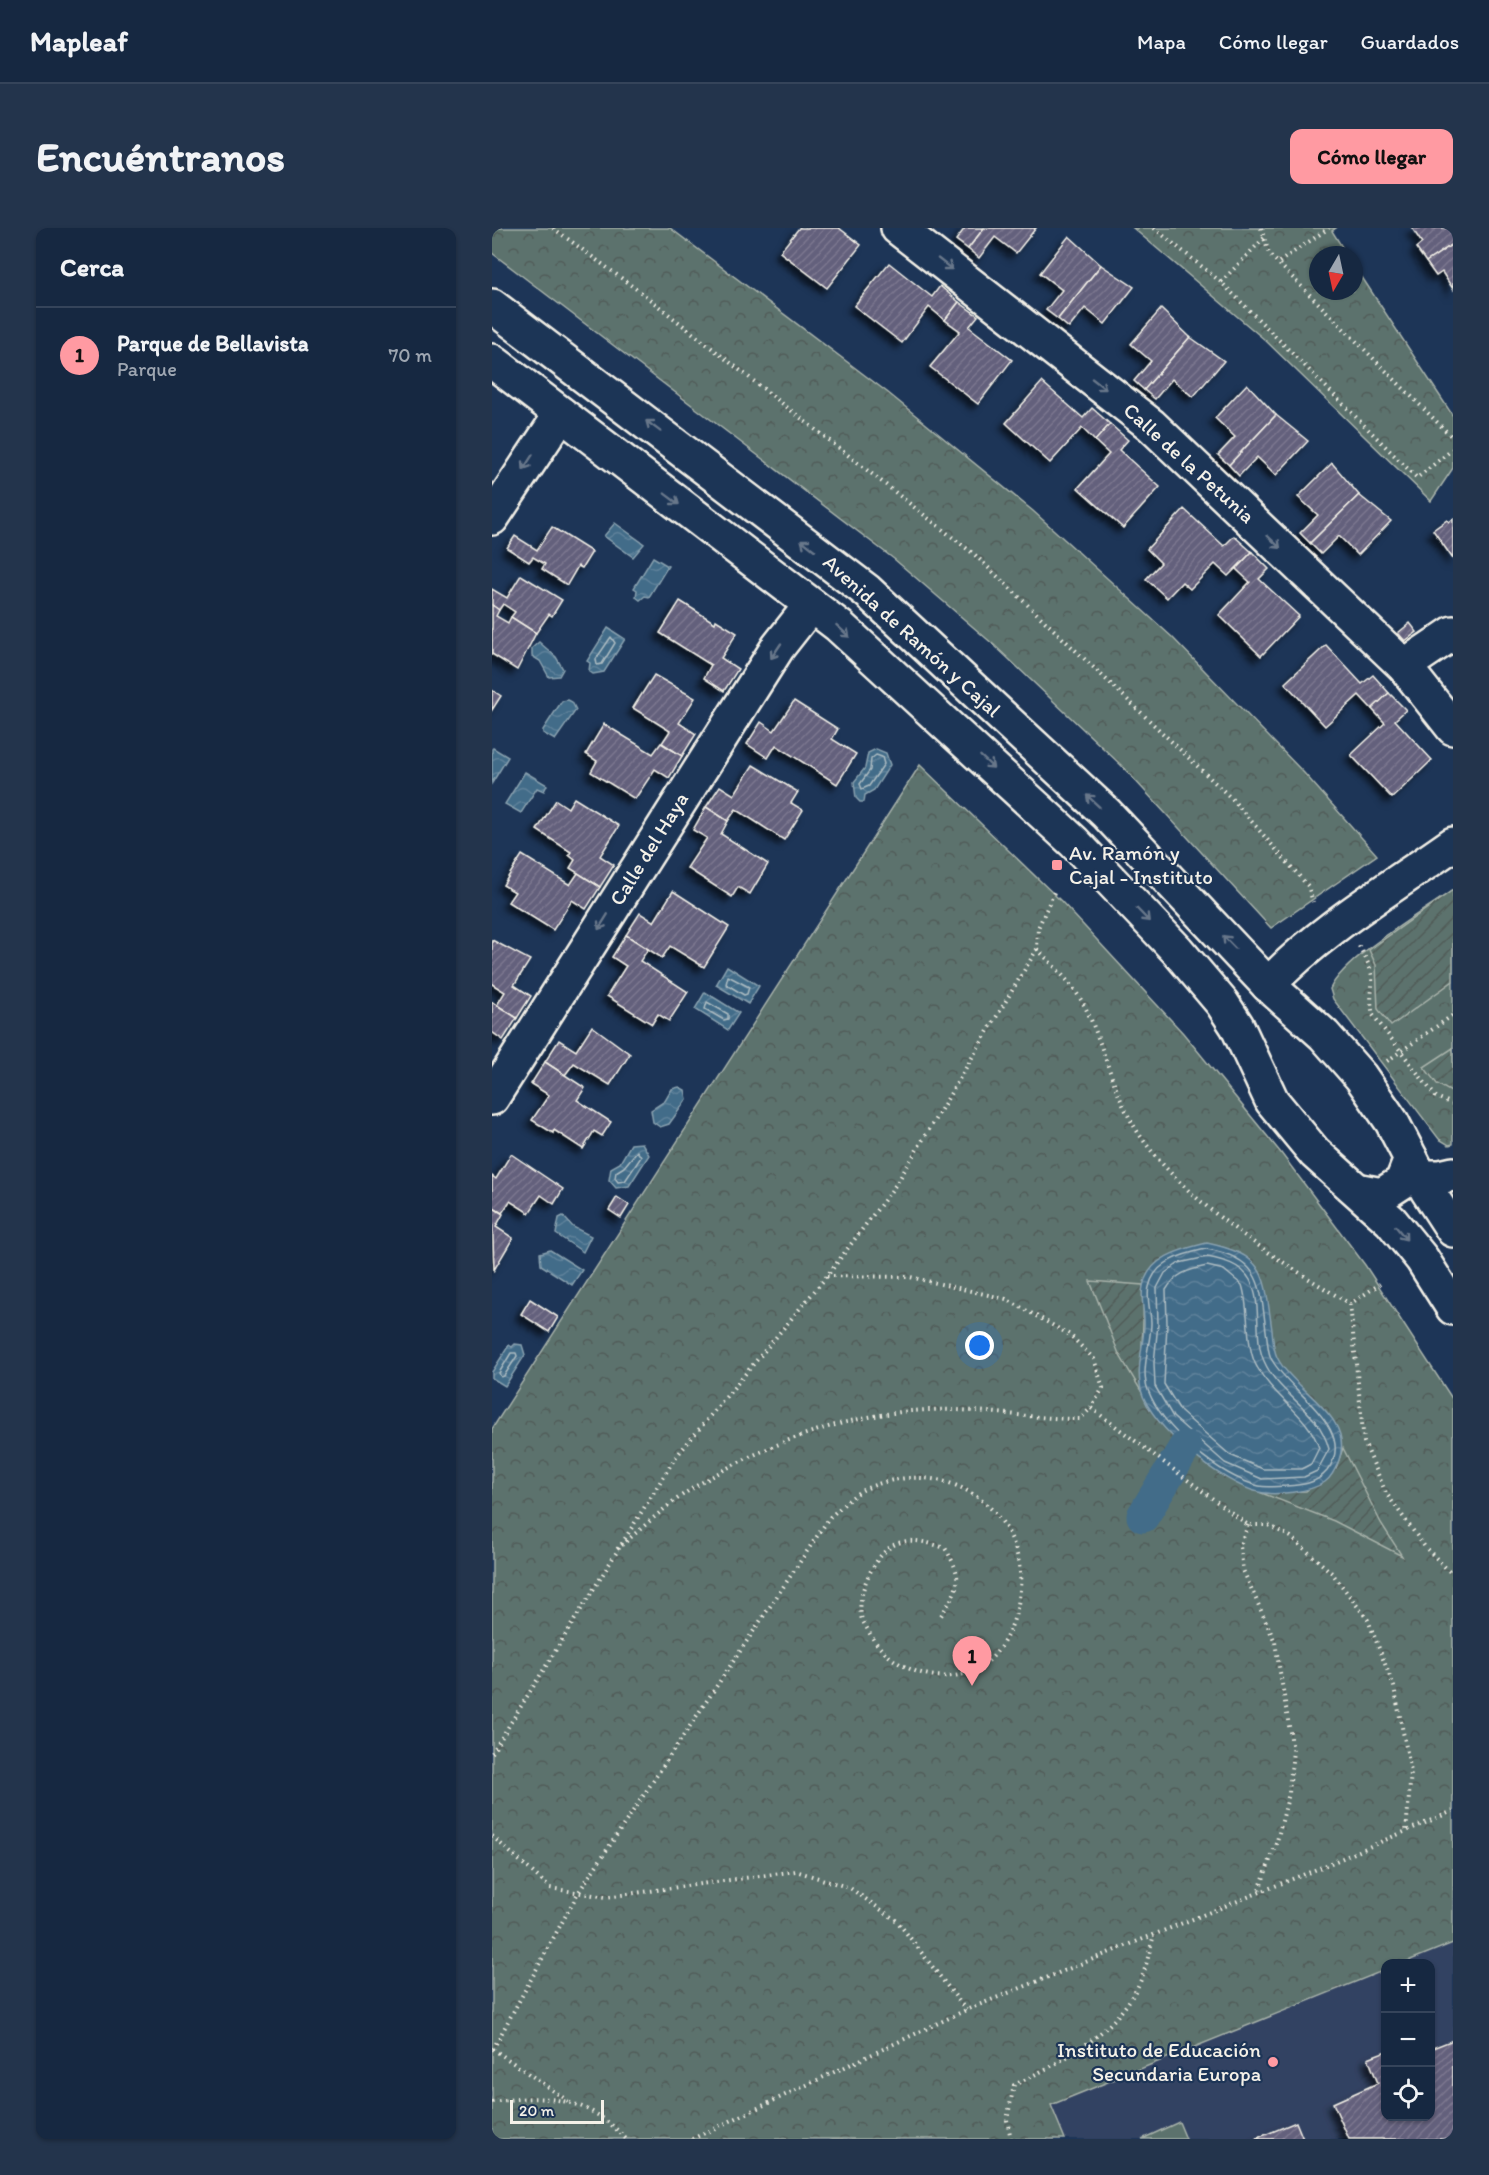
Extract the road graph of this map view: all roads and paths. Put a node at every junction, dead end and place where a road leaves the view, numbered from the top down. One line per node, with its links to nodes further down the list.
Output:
1 (553, 228): 21 (path)
2 (898, 228): 17 (street, Calle de la Petunia, one-way to 17)
3 (1154, 228): 8 (path)
4 (1261, 228): 6 (path)
5 (1329, 228): 7 (path)
6 (1264, 238): 7 (path); 8 (path)
7 (1279, 262): 12 (path)
8 (1221, 282): 13 (path)
9 (492, 306): 24 (street, Avenida de Ramón y Cajal, one-way to 9)
10 (492, 361): 11 (street, Avenida de Ramón y Cajal)
11 (561, 414): 14 (street, one-way to 14); 15 (street, Avenida de Ramón y Cajal, one-way to 15)
12 (1453, 438)
13 (1453, 449)
14 (492, 518)
15 (811, 604): 26 (street, Avenida de Ramón y Cajal, one-way to 26); 29 (street, Calle del Haya, one-way to 29)
16 (1453, 633): 17 (street)
17 (1404, 666): 18 (street, Calle de la Petunia)
18 (1453, 728)
19 (1453, 844): 24 (street)
20 (1055, 890): 23 (path)
21 (1314, 906)
22 (1356, 943): 27 (path)
23 (1037, 949): 35 (path); 37 (path)
24 (1268, 985): 26 (street); 31 (street, Avenida de Ramón y Cajal)
25 (1453, 1015): 27 (path)
26 (1237, 1026): 33 (street, Avenida de Ramón y Cajal)
27 (1402, 1051): 28 (path); 30 (path)
28 (1379, 1066)
29 (492, 1098)
30 (1453, 1104)
31 (1416, 1168): 32 (street); 33 (street); 34 (street)
32 (1453, 1174)
33 (1361, 1191): 38 (street, one-way to 38)
34 (1453, 1230)
35 (827, 1276): 39 (path); 41 (path)
36 (1380, 1284): 37 (path)
37 (1350, 1304): 42 (path)
38 (1453, 1308)
39 (1091, 1408): 40 (path); 41 (path)
40 (1248, 1525): 46 (path); 49 (path)
41 (617, 1549): 44 (path)
42 (1453, 1575)
43 (940, 1617): 48 (path)
44 (492, 1753)
45 (1453, 1811): 46 (path)
46 (1406, 1832): 49 (path)
47 (492, 1836): 48 (path)
48 (578, 1893): 51 (path); 52 (path)
49 (1258, 1893): 50 (path)
50 (1154, 1935): 51 (path); 57 (path)
51 (966, 2010): 56 (path)
52 (493, 2049): 54 (path)
53 (492, 2102): 54 (path)
54 (572, 2103): 55 (path)
55 (626, 2139)
56 (692, 2139)
57 (1011, 2139)

